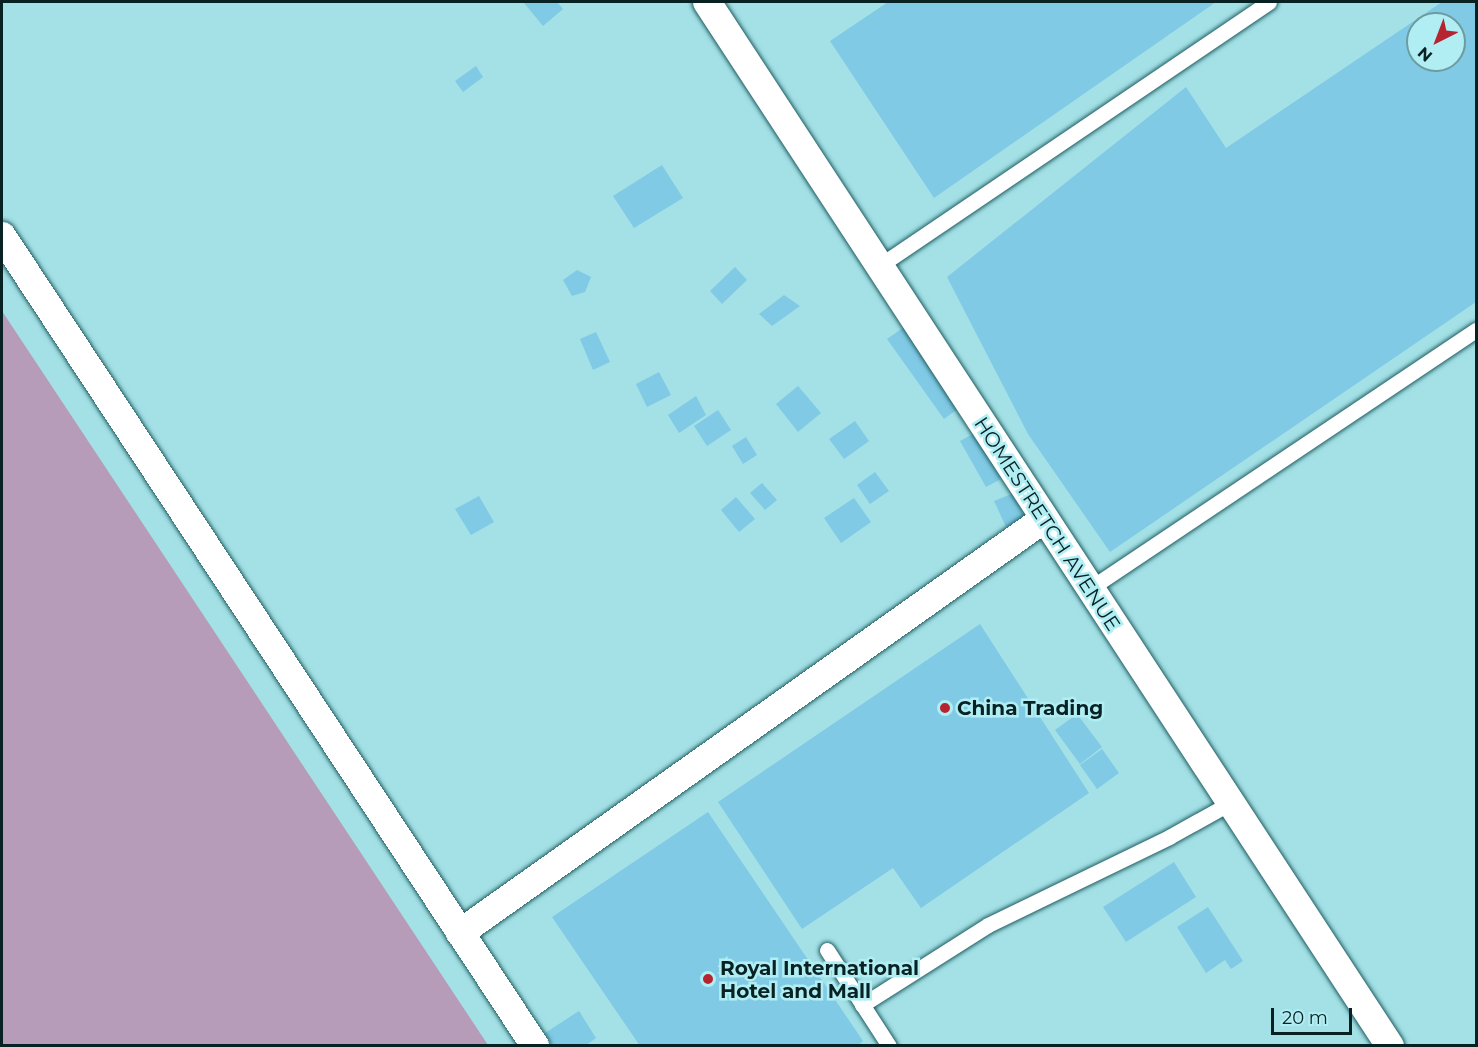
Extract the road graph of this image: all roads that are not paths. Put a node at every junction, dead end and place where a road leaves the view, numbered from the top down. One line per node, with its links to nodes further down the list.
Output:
1 (707, 2): 4 (street, HOMESTRETCH AVENUE)
2 (1269, 2): 4 (lane)
3 (2, 236): 9 (street)
4 (879, 266): 6 (street, HOMESTRETCH AVENUE)
5 (1476, 330): 7 (lane)
6 (1044, 519): 7 (street, HOMESTRETCH AVENUE); 9 (street)
7 (1089, 589): 8 (street, HOMESTRETCH AVENUE)
8 (1230, 802): 11 (lane); 14 (street, HOMESTRETCH AVENUE)
9 (460, 933): 12 (street)
10 (827, 950): 11 (lane)
11 (862, 1005): 13 (lane)
12 (535, 1046)
13 (889, 1046)
14 (1390, 1046)

